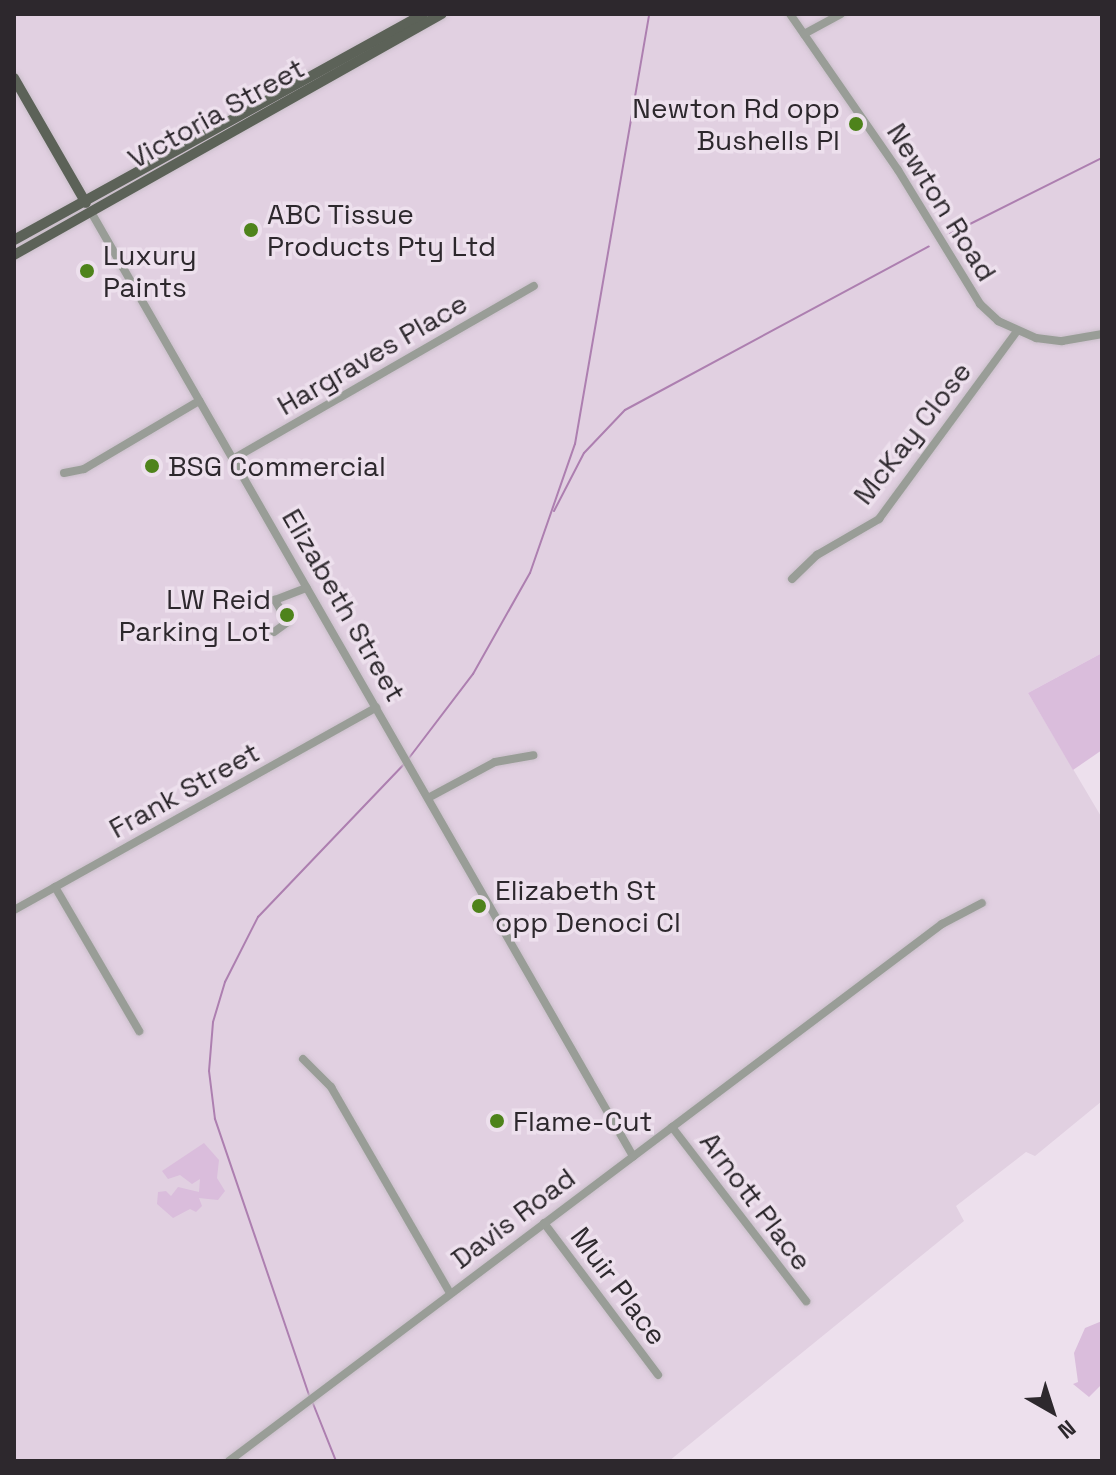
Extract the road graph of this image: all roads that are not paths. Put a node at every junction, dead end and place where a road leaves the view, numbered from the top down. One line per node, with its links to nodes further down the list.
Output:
1 (423, 14): 7 (main road, Victoria Street)
2 (442, 14): 8 (main road, Victoria Street)
3 (790, 14): 5 (street, Newton Road)
4 (841, 14): 5 (street)
5 (804, 34): 12 (street, Newton Road)
6 (14, 78): 7 (main road, Elizabeth Street)
7 (84, 200): 8 (main road, Elizabeth Street); 9 (main road, Victoria Street)
8 (91, 212): 10 (main road, Victoria Street); 14 (street, Elizabeth Street)
9 (14, 240)
10 (14, 255)
11 (534, 286): 15 (street, Hargraves Place)
12 (1017, 331): 13 (street, Newton Road); 17 (street, McKay Close)
13 (1102, 334)
14 (199, 401): 15 (street, Elizabeth Street); 16 (street)
15 (233, 459): 18 (street, Elizabeth Street)
16 (64, 473)
17 (792, 579)
18 (307, 588): 19 (street); 20 (street, Elizabeth Street)
19 (274, 632)
20 (376, 708): 22 (street, Elizabeth Street); 23 (street, Frank Street)
21 (533, 755): 22 (street)
22 (428, 798): 29 (street, Elizabeth Street)
23 (55, 887): 25 (street, Frank Street); 26 (street)
24 (982, 903): 28 (street, Davis Road)
25 (14, 910)
26 (139, 1031)
27 (303, 1059): 31 (street)
28 (672, 1127): 29 (street, Davis Road); 32 (street, Arnott Place)
29 (633, 1156): 30 (street, Davis Road)
30 (544, 1223): 31 (street, Davis Road); 33 (street, Muir Place)
31 (450, 1293): 34 (street, Davis Road)
32 (806, 1301)
33 (658, 1375)
34 (229, 1461)

